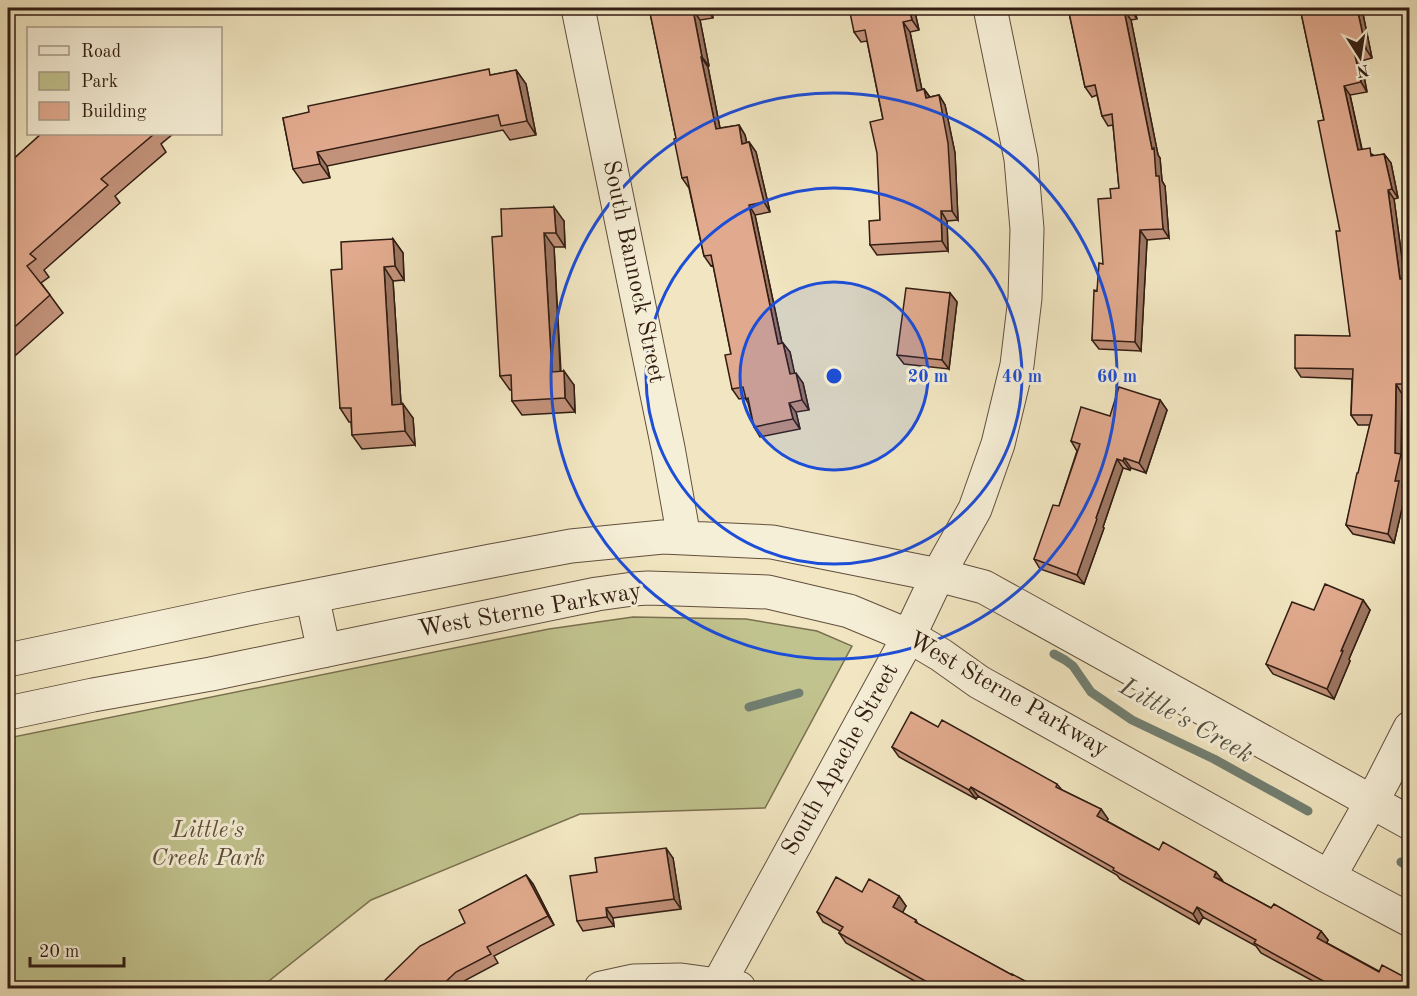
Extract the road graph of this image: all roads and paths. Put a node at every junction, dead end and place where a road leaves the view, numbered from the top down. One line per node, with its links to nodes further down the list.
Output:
1 (578, 8): 3 (street, South Bannock Street)
2 (990, 8): 4 (street, South Apache Street)
3 (684, 538): 4 (street); 5 (street)
4 (938, 575): 6 (street, South Apache Street); 11 (street)
5 (312, 596): 7 (street); 8 (street)
6 (909, 636): 7 (street, West Sterne Parkway); 13 (street, West Sterne Parkway); 15 (street, South Apache Street)
7 (324, 651): 9 (street, West Sterne Parkway)
8 (8, 660)
9 (8, 713)
10 (1410, 728): 11 (street)
11 (1371, 802): 12 (street); 13 (street)
12 (1410, 823)
13 (1329, 877): 14 (street, West Sterne Parkway)
14 (1410, 920)
15 (729, 987): 16 (street)
16 (602, 988)

